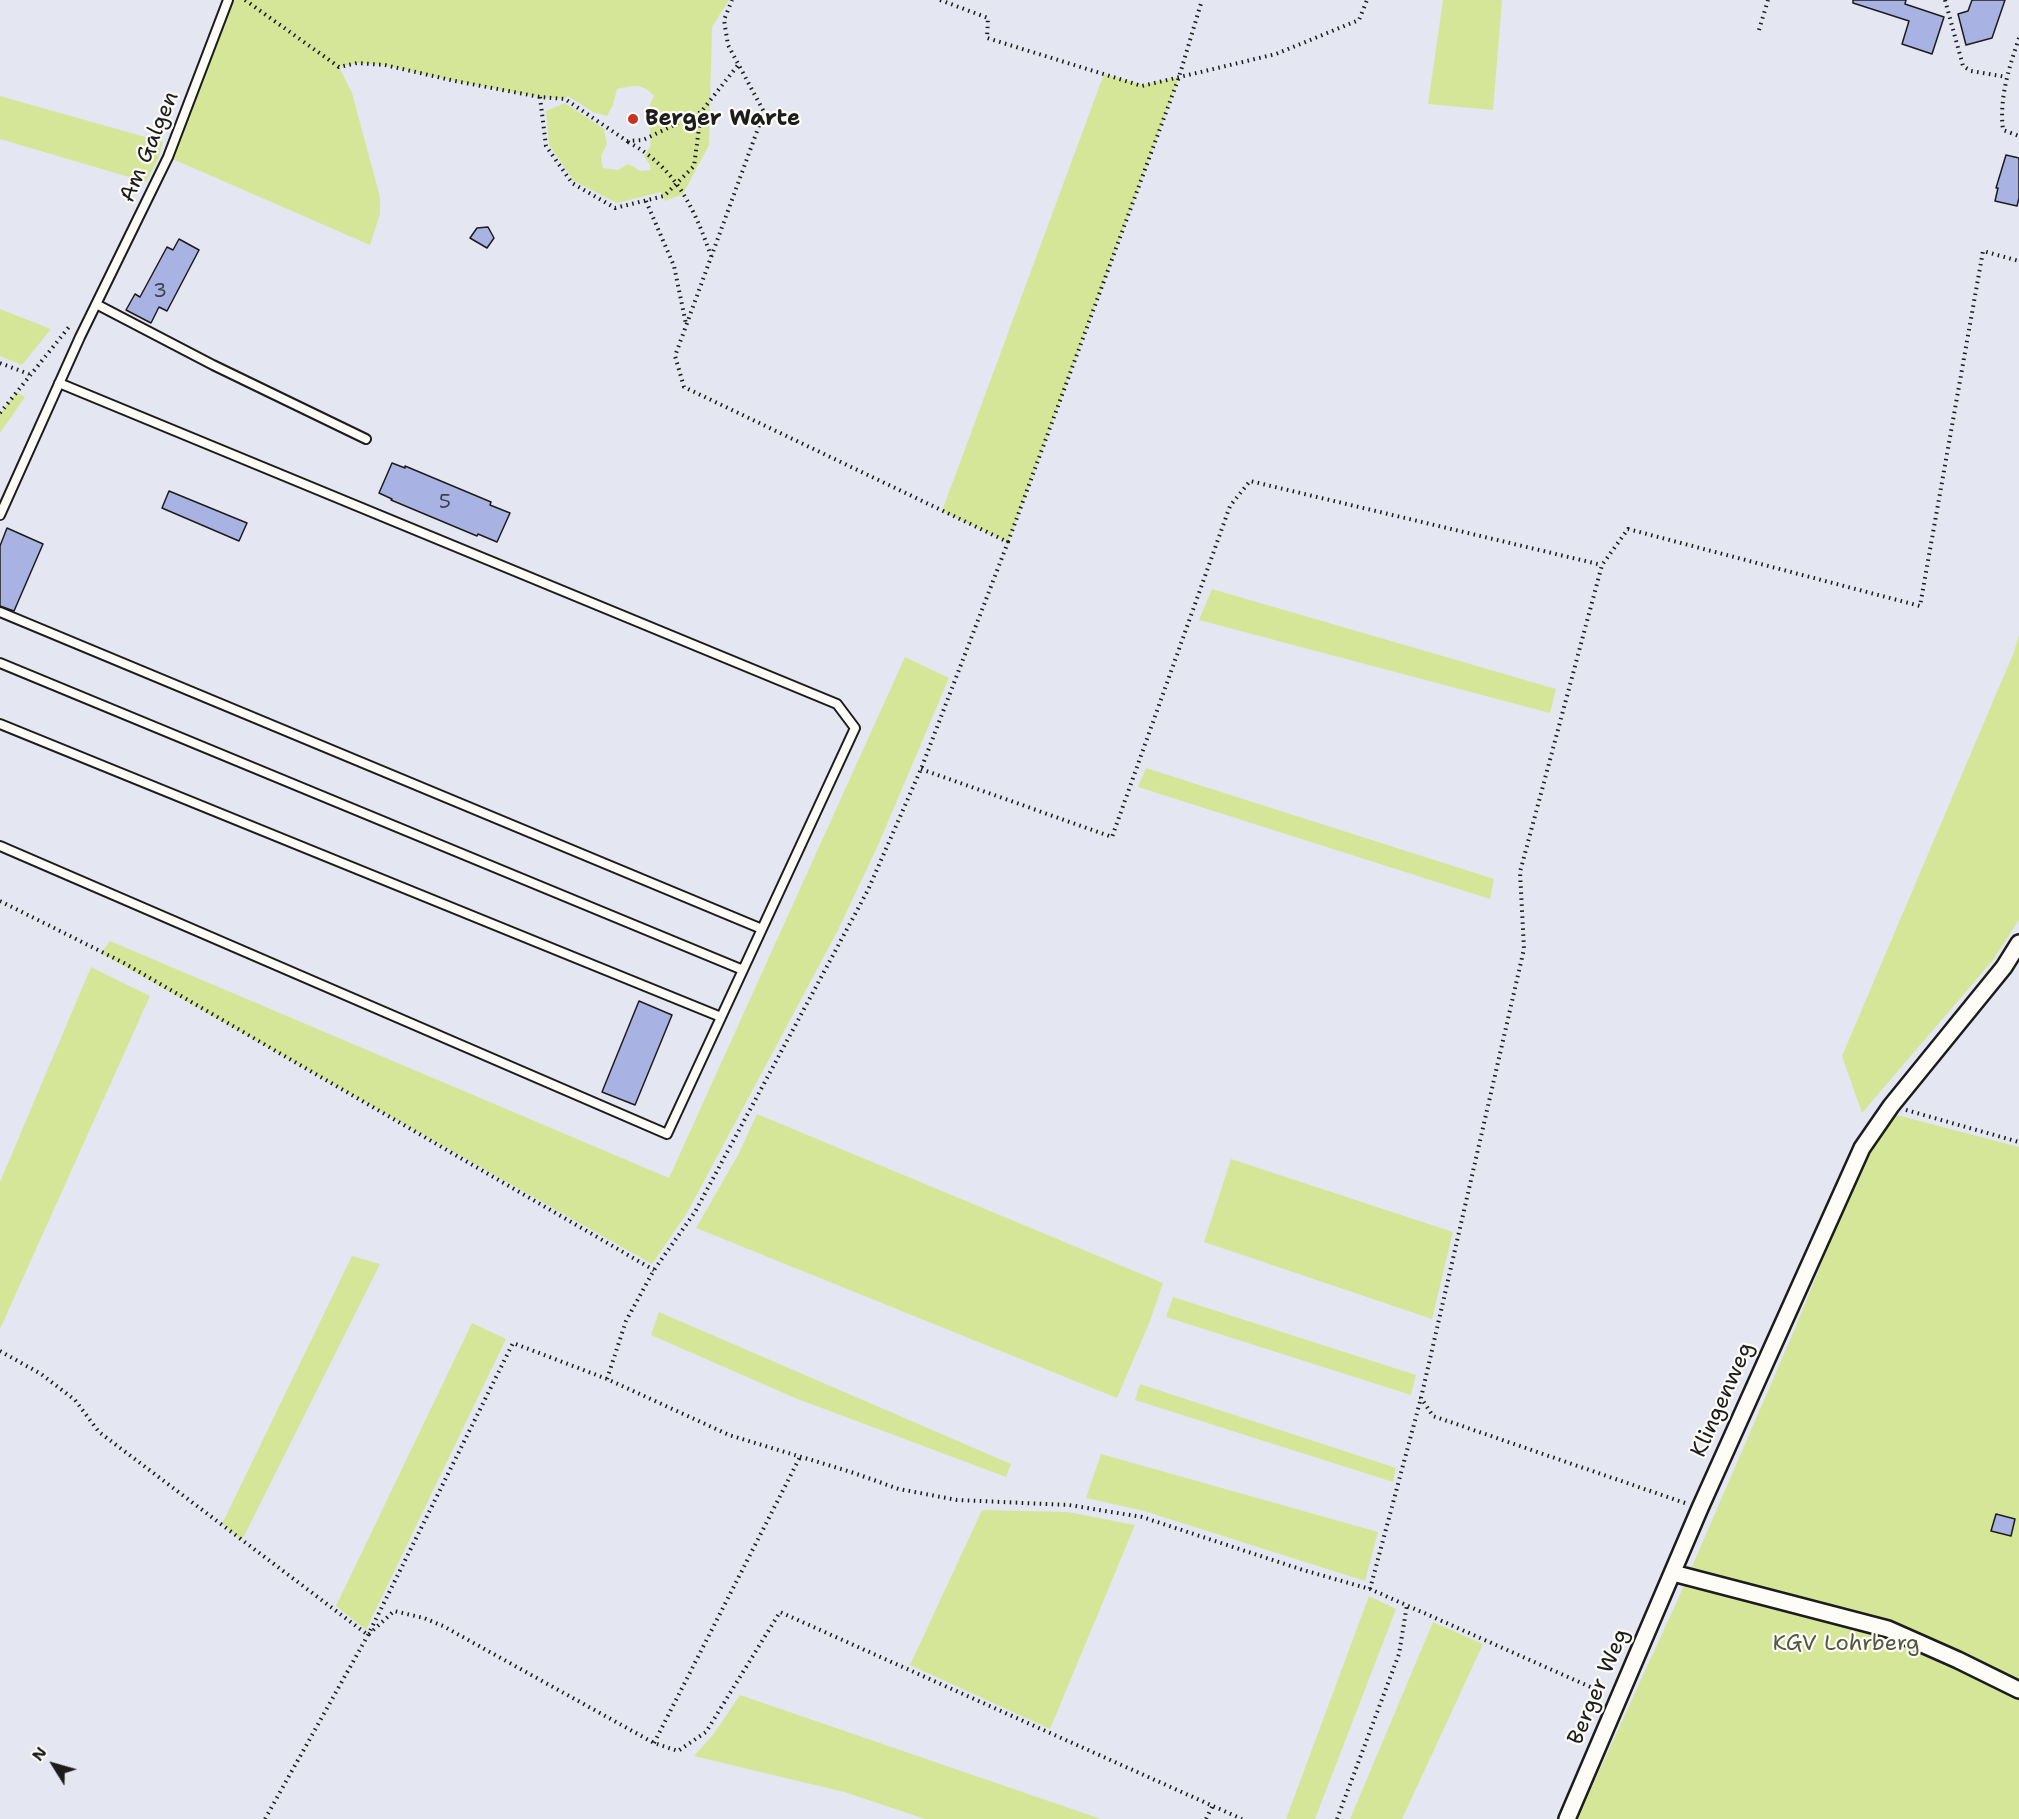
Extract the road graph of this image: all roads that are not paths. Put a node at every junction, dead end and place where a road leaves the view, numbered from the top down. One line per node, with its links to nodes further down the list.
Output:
1 (228, 0): 2 (lane, Am Galgen)
2 (96, 304): 3 (lane, Am Galgen); 4 (lane)
3 (59, 382): 5 (lane, Am Galgen); 10 (lane)
4 (366, 439)
5 (0, 515)
6 (0, 612): 10 (lane)
7 (0, 663): 12 (lane)
8 (0, 724): 13 (lane)
9 (0, 846): 13 (lane)
10 (762, 929): 12 (lane)
11 (2019, 943): 14 (street, Klingenweg)
12 (743, 970): 13 (lane)
13 (721, 1017)
14 (1673, 1573): 15 (street); 16 (street, Berger Weg)
15 (2019, 1690)
16 (1567, 1819)

